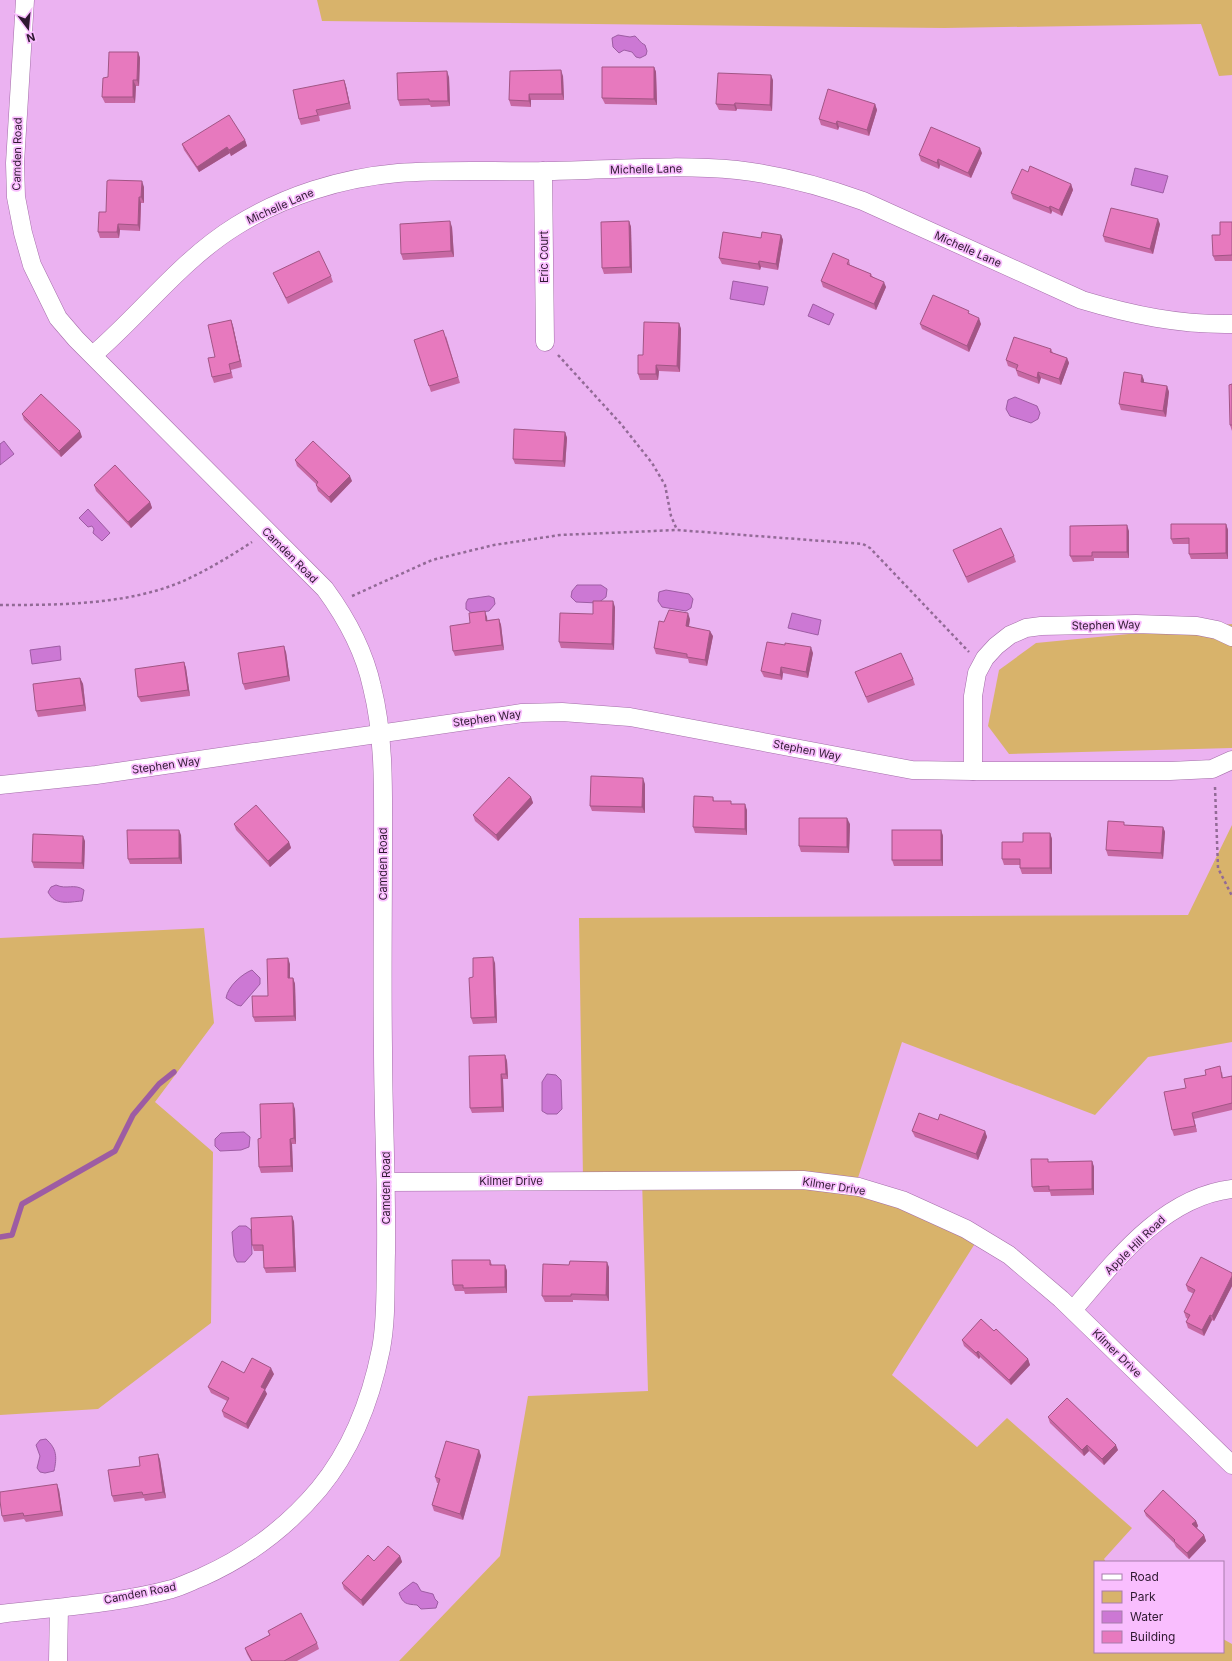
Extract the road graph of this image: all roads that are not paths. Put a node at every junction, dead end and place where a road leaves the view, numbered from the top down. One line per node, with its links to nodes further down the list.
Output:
1 (25, 0): 2 (street, Camden Road)
2 (8, 162): 6 (street, Camden Road)
3 (543, 171): 4 (street, Michelle Lane); 5 (street, Eric Court); 6 (street, Michelle Lane)
4 (1232, 324)
5 (544, 342)
6 (93, 355): 8 (street, Camden Road)
7 (1232, 637): 10 (street, Stephen Way)
8 (379, 733): 10 (street, Stephen Way); 11 (street, Stephen Way); 12 (street, Camden Road)
9 (1232, 760): 10 (street, Stephen Way)
10 (973, 772)
11 (0, 785)
12 (386, 1182): 14 (street, Kilmer Drive); 16 (street, Camden Road)
13 (1232, 1189): 14 (street, Apple Hill Road)
14 (1073, 1310): 15 (street, Kilmer Drive)
15 (1232, 1465)
16 (59, 1608): 17 (street, Camden Road); 18 (street)
17 (0, 1614)
18 (58, 1661)

